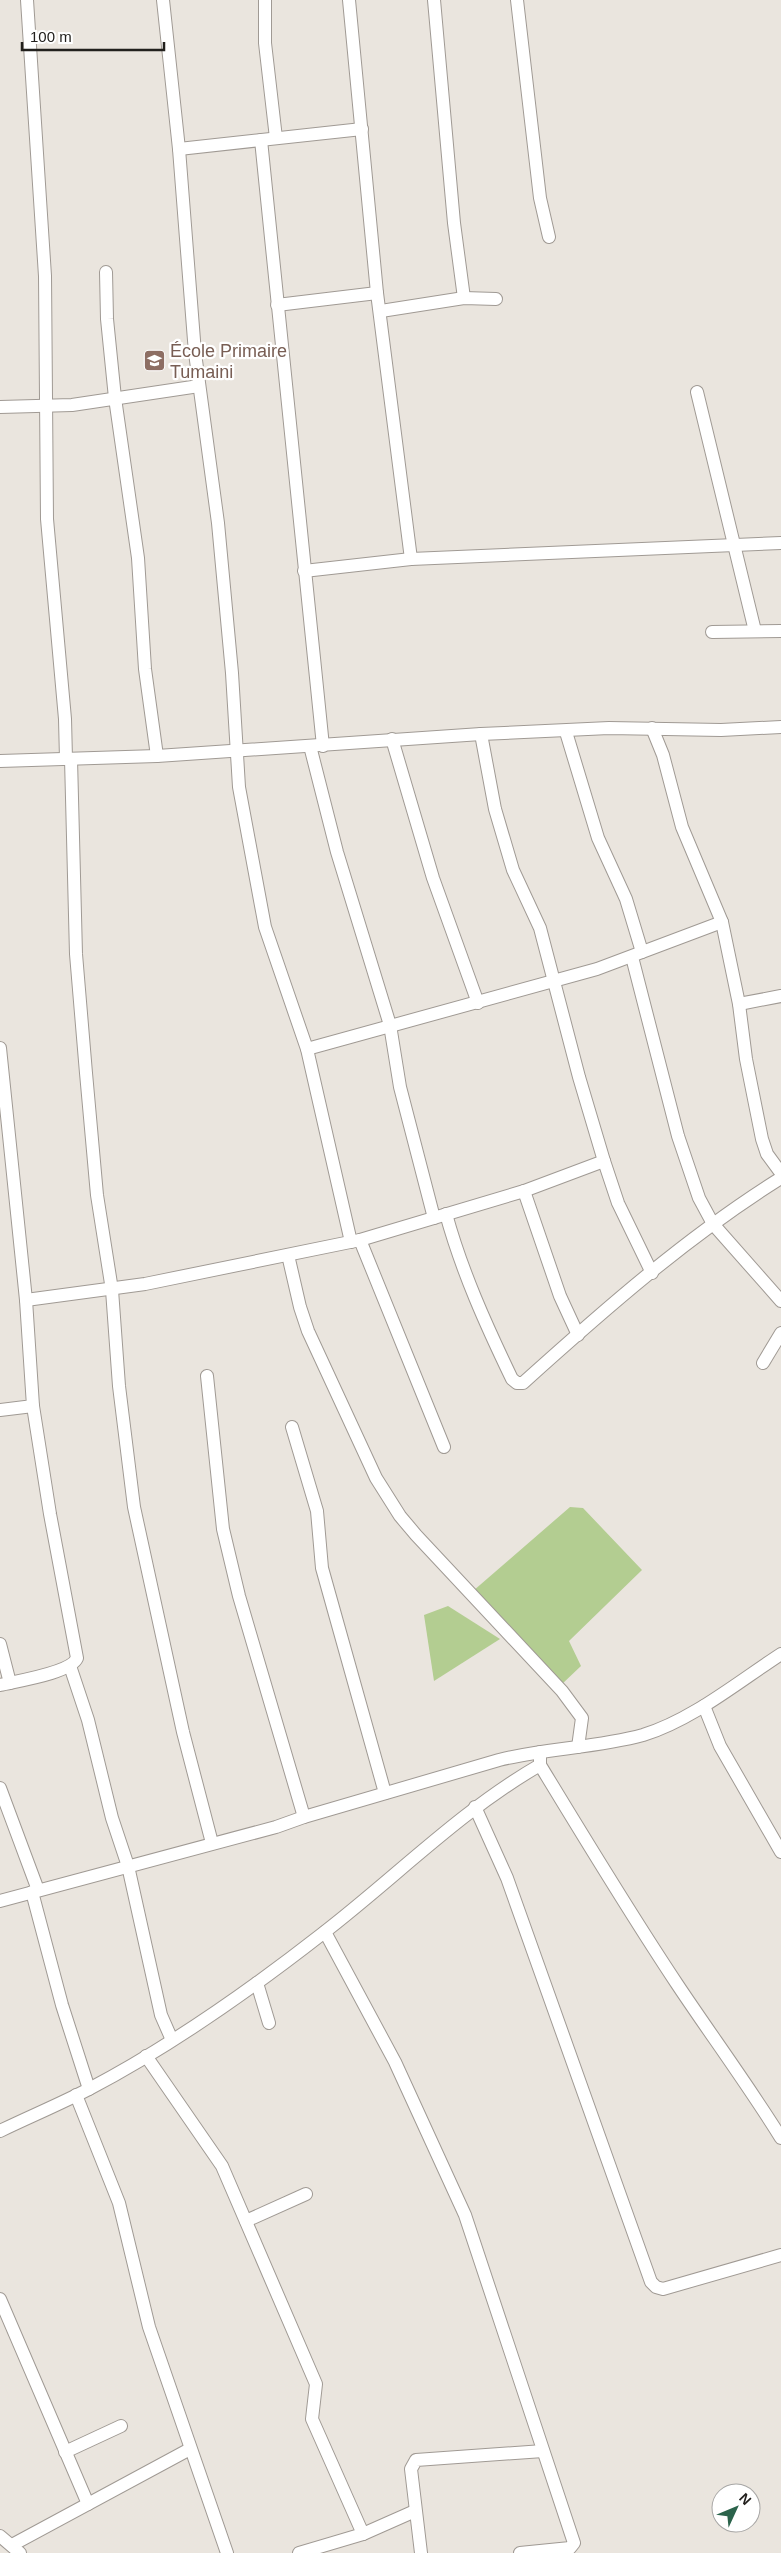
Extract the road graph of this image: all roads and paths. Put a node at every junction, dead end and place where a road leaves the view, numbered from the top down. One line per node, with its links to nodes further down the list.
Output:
1 (27, 0): 22 (street)
2 (163, 0): 10 (street)
3 (264, 0): 8 (street)
4 (350, 0): 7 (street)
5 (434, 0): 14 (street)
6 (517, 0): 11 (street)
7 (362, 129): 8 (street); 13 (street)
8 (276, 138): 9 (street)
9 (261, 140): 10 (street); 16 (street)
10 (179, 149): 18 (street)
11 (549, 237)
12 (106, 272): 20 (street)
13 (377, 293): 16 (street); 17 (street)
14 (464, 298): 15 (street); 17 (street)
15 (496, 298)
16 (277, 305): 26 (street)
17 (381, 311): 25 (street)
18 (199, 386): 20 (street); 36 (street)
19 (697, 392): 24 (street)
20 (115, 398): 22 (street); 37 (street)
21 (0, 407): 22 (street)
22 (48, 407): 38 (street)
23 (781, 542): 24 (street)
24 (735, 545): 25 (street); 28 (street)
25 (411, 559): 26 (street)
26 (304, 572): 35 (street)
27 (781, 630): 28 (street)
28 (755, 631): 29 (street)
29 (712, 632)
30 (781, 727): 31 (street)
31 (652, 728): 32 (street); 40 (street)
32 (566, 732): 33 (street); 41 (street)
33 (481, 734): 34 (street); 42 (street)
34 (392, 739): 35 (street); 44 (street)
35 (316, 746): 36 (street); 46 (street)
36 (238, 750): 37 (street); 48 (street)
37 (157, 756): 38 (street)
38 (68, 759): 39 (street); 59 (street)
39 (0, 761)
40 (722, 922): 41 (street); 45 (street)
41 (637, 954): 42 (street); 55 (street)
42 (554, 982): 44 (street); 50 (street)
43 (781, 996): 45 (street)
44 (478, 1003): 46 (street)
45 (739, 1004): 51 (street)
46 (390, 1025): 48 (street); 54 (street)
47 (0, 1048): 49 (street)
48 (307, 1048): 56 (street)
49 (1, 1090): 60 (street)
50 (604, 1161): 53 (street); 58 (street)
51 (781, 1173)
52 (781, 1178): 55 (street)
53 (524, 1191): 54 (street); 63 (street)
54 (440, 1216): 56 (street); 63 (street)
55 (713, 1224): 58 (street); 61 (street)
56 (355, 1241): 57 (street); 69 (street)
57 (288, 1255): 59 (street); 75 (street)
58 (652, 1273): 63 (street)
59 (112, 1290): 60 (street); 81 (street)
60 (26, 1300): 66 (street)
61 (781, 1301)
62 (781, 1333): 64 (street)
63 (578, 1336)
64 (763, 1362)
65 (207, 1376): 80 (street)
66 (33, 1406): 67 (street); 72 (street)
67 (0, 1410)
68 (292, 1427): 78 (street)
69 (444, 1447)
70 (0, 1644): 73 (street)
71 (781, 1654): 74 (street)
72 (70, 1666): 73 (street); 83 (street)
73 (5, 1684)
74 (704, 1706): 75 (street); 82 (street)
75 (578, 1747): 76 (street)
76 (540, 1759): 78 (street); 79 (street); 94 (street)
77 (0, 1788): 84 (street)
78 (385, 1793): 80 (street)
79 (475, 1807): 86 (street); 97 (street)
80 (304, 1816): 81 (street)
81 (212, 1842): 83 (street)
82 (781, 1852)
83 (128, 1866): 84 (street); 89 (street)
84 (35, 1891): 85 (street); 91 (street)
85 (0, 1901)
86 (325, 1932): 87 (street); 101 (street)
87 (257, 1982): 88 (street); 89 (street)
88 (269, 2023)
89 (172, 2040): 90 (street)
90 (146, 2056): 91 (street); 96 (street)
91 (89, 2089): 92 (street)
92 (76, 2095): 93 (street); 100 (street)
93 (0, 2132)
94 (781, 2138)
95 (306, 2194): 96 (street)
96 (246, 2221): 105 (street)
97 (781, 2255)
98 (0, 2299): 102 (street)
99 (121, 2426): 102 (street)
100 (190, 2449): 103 (street); 108 (street)
101 (543, 2451): 104 (street); 111 (street)
102 (65, 2452): 103 (street)
103 (88, 2504): 107 (street)
104 (415, 2511): 105 (street); 110 (street)
105 (363, 2534): 109 (street)
106 (0, 2536): 107 (street)
107 (16, 2549)
108 (227, 2553)
109 (299, 2553)
110 (421, 2553)
111 (520, 2553)

